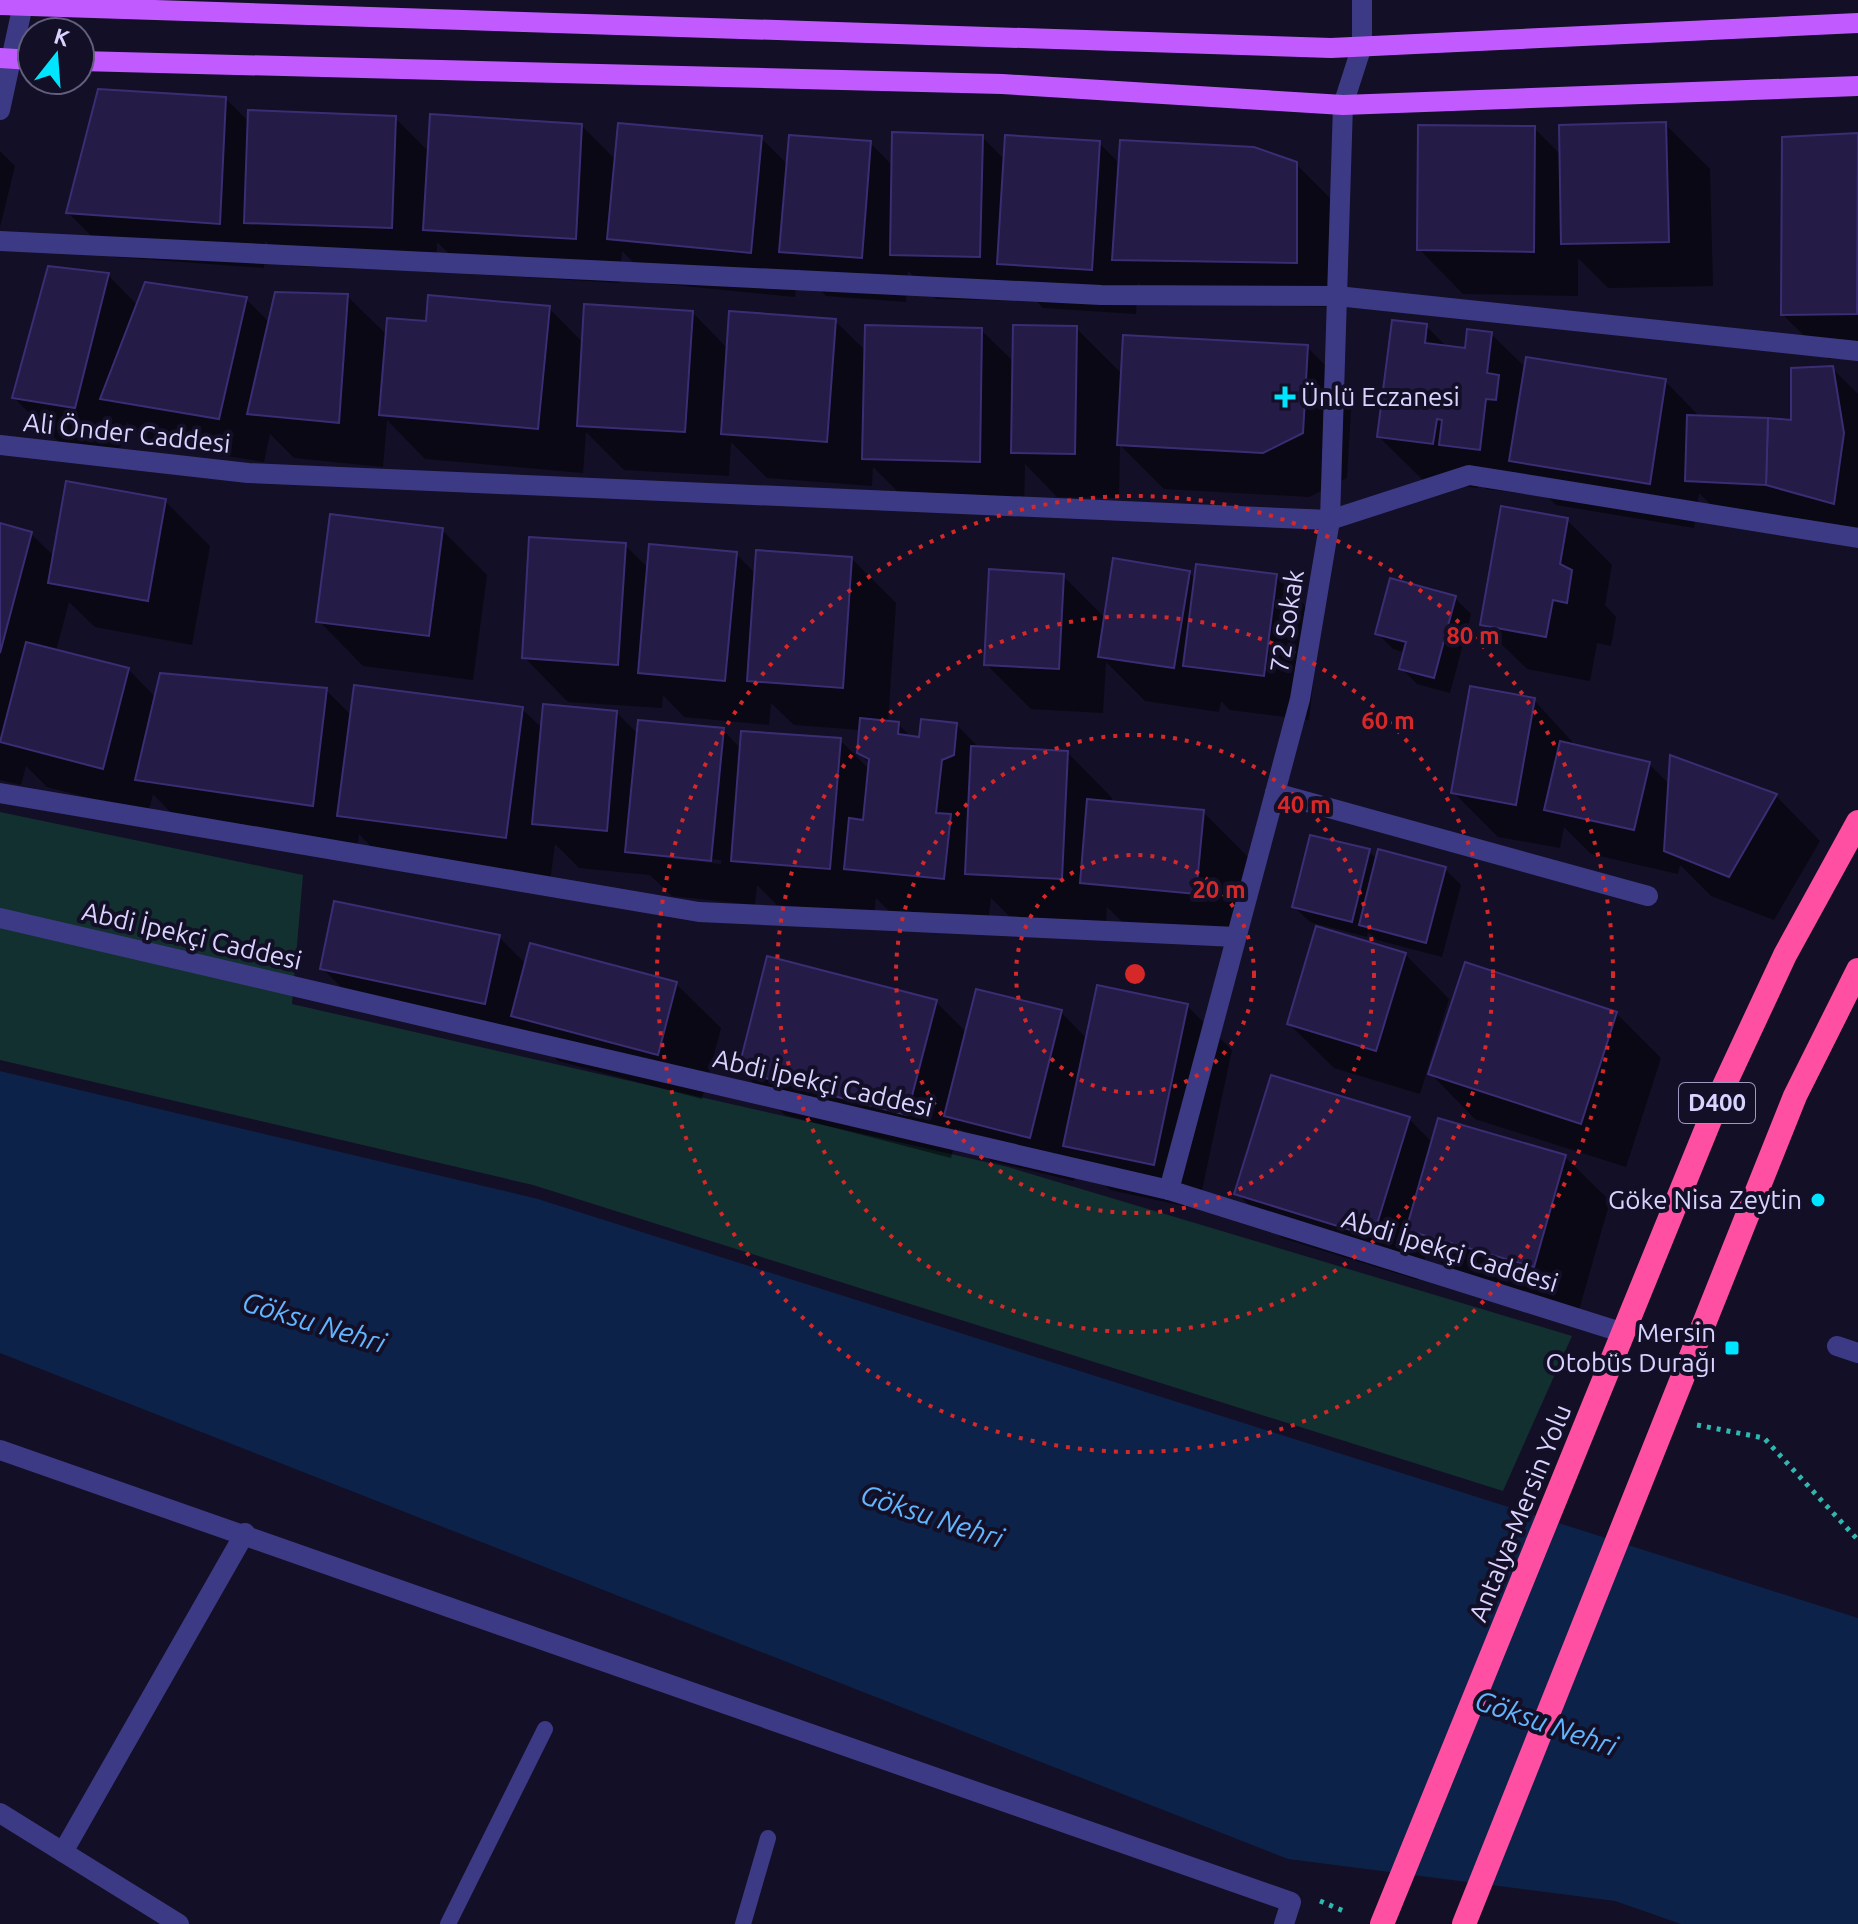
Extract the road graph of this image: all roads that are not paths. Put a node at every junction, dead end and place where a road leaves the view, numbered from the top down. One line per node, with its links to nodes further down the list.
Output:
1 (1362, 0): 5 (street, 72 Sokak)
2 (24, 3): 3 (main road); 5 (main road); 6 (street)
3 (0, 5)
4 (1858, 23): 5 (main road)
5 (1362, 46): 9 (street, 72 Sokak)
6 (15, 59): 10 (street)
7 (96, 61): 9 (main road)
8 (1858, 86): 9 (main road)
9 (1343, 105): 12 (street, 72 Sokak)
10 (0, 110)
11 (0, 241): 12 (street)
12 (1337, 296): 13 (street); 15 (street, 72 Sokak)
13 (1858, 351)
14 (0, 445): 15 (street, Ali Önder Caddesi)
15 (1330, 520): 16 (street); 18 (street, 72 Sokak)
16 (1858, 538)
17 (0, 793): 22 (street)
18 (1275, 793): 20 (street); 22 (street, 72 Sokak)
19 (1858, 822): 26 (highway, Antalya-Mersin Yolu / D400)
20 (1648, 896)
21 (0, 918): 25 (street, Abdi İpekçi Caddesi)
22 (1236, 937): 25 (street, 72 Sokak)
23 (1858, 970): 24 (highway, D400)
24 (1851, 995): 40 (highway, D400)
25 (1169, 1190): 26 (street, Abdi İpekçi Caddesi)
26 (1624, 1333): 39 (highway, Antalya-Mersin Yolu / D400)
27 (1837, 1346): 28 (street)
28 (1858, 1353)
29 (0, 1450): 30 (street)
30 (245, 1533): 34 (street); 38 (street)
31 (545, 1729): 36 (lane)
32 (0, 1813): 34 (street)
33 (768, 1838): 37 (lane)
34 (63, 1852): 35 (street)
35 (179, 1924)
36 (448, 1924)
37 (743, 1924)
38 (1284, 1924)
39 (1382, 1924)
40 (1464, 1924)

